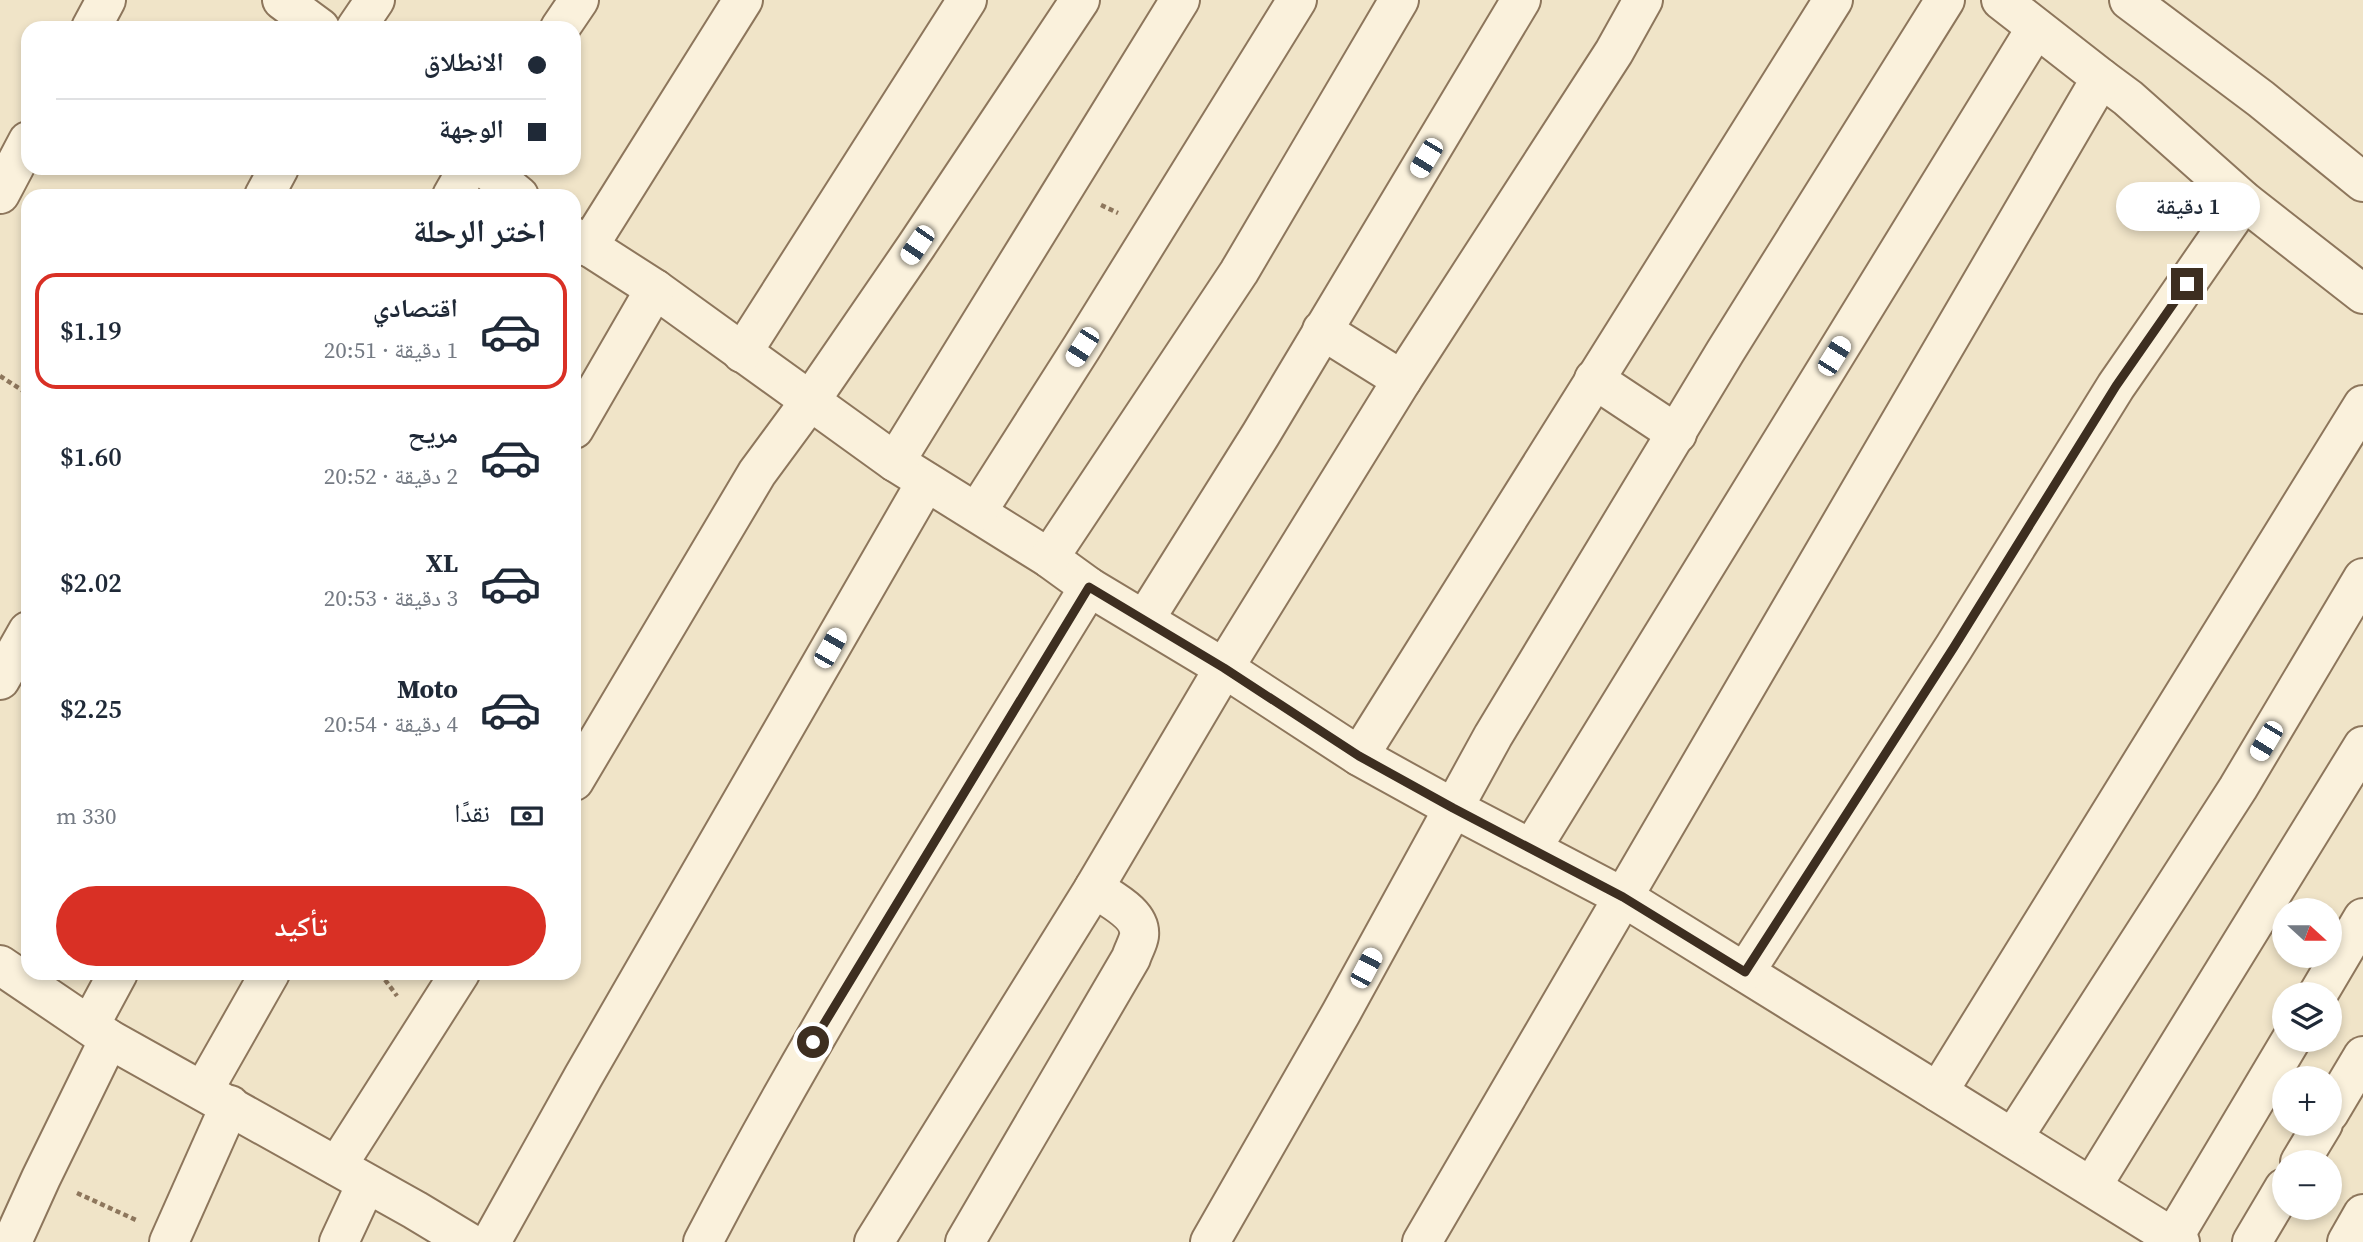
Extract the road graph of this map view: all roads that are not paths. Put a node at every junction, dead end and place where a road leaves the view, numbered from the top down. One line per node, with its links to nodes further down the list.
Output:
1 (106, 0): 17 (street)
2 (282, 0): 18 (street)
3 (375, 0): 19 (street)
4 (579, 0): 20 (street)
5 (743, 0): 29 (street)
6 (967, 0): 33 (street)
7 (1080, 0): 36 (street)
8 (1180, 0): 40 (street)
9 (1297, 0): 41 (street)
10 (1399, 0): 42 (street)
11 (1521, 0): 32 (street)
12 (1643, 0): 35 (street)
13 (1833, 0): 34 (street)
14 (1945, 0): 39 (street)
15 (2001, 0): 21 (street)
16 (2129, 0): 25 (street)
17 (95, 21)
18 (310, 21)
19 (361, 21)
20 (565, 21)
21 (2036, 28): 22 (street); 53 (street)
22 (2101, 78): 28 (street); 55 (street)
23 (21, 154): 27 (street)
24 (494, 175): 26 (street)
25 (2363, 181)
26 (510, 189)
27 (0, 194)
28 (2244, 201): 31 (street); 57 (street)
29 (581, 242): 30 (street)
30 (655, 289): 33 (street); 38 (street)
31 (2363, 294)
32 (1322, 330): 35 (street); 45 (street)
33 (741, 353): 36 (street)
34 (1594, 379): 39 (street); 50 (street)
35 (1402, 380): 47 (street)
36 (810, 401): 40 (street); 51 (street)
37 (2363, 405): 67 (street)
38 (581, 417)
39 (1677, 434): 52 (street)
40 (910, 472): 41 (street); 79 (street)
41 (977, 512): 42 (street)
42 (1049, 558): 44 (street)
43 (2363, 578): 69 (street)
44 (1089, 587): 45 (street); 80 (street)
45 (1144, 620): 47 (street)
46 (21, 643): 48 (street)
47 (1224, 668): 50 (street); 54 (street)
48 (0, 680)
49 (2363, 746): 71 (street)
50 (1359, 756): 52 (street)
51 (581, 769)
52 (1453, 808): 53 (street); 83 (street)
53 (1532, 848): 55 (street)
54 (1094, 888): 81 (street); 82 (street)
55 (1623, 897): 57 (street); 84 (street)
56 (2363, 918): 62 (street)
57 (1745, 972): 67 (street)
58 (32, 980): 63 (street)
59 (116, 980): 63 (street)
60 (267, 980): 68 (street)
61 (456, 980): 70 (street)
62 (2325, 982)
63 (100, 1032): 68 (street); 76 (street)
64 (2284, 1052): 75 (street)
65 (2363, 1056): 66 (street)
66 (2342, 1091)
67 (1938, 1092): 69 (street)
68 (216, 1098): 70 (street); 74 (street)
69 (2012, 1138): 71 (street)
70 (352, 1175): 77 (street); 78 (street)
71 (2092, 1186): 75 (street)
72 (2272, 1208): 85 (street)
73 (2363, 1214): 86 (street)
74 (170, 1239)
75 (2177, 1240)
76 (12, 1242)
77 (339, 1242)
78 (468, 1242)
79 (491, 1242)
80 (703, 1242)
81 (874, 1242)
82 (965, 1242)
83 (1210, 1242)
84 (1422, 1242)
85 (2252, 1242)
86 (2347, 1242)

